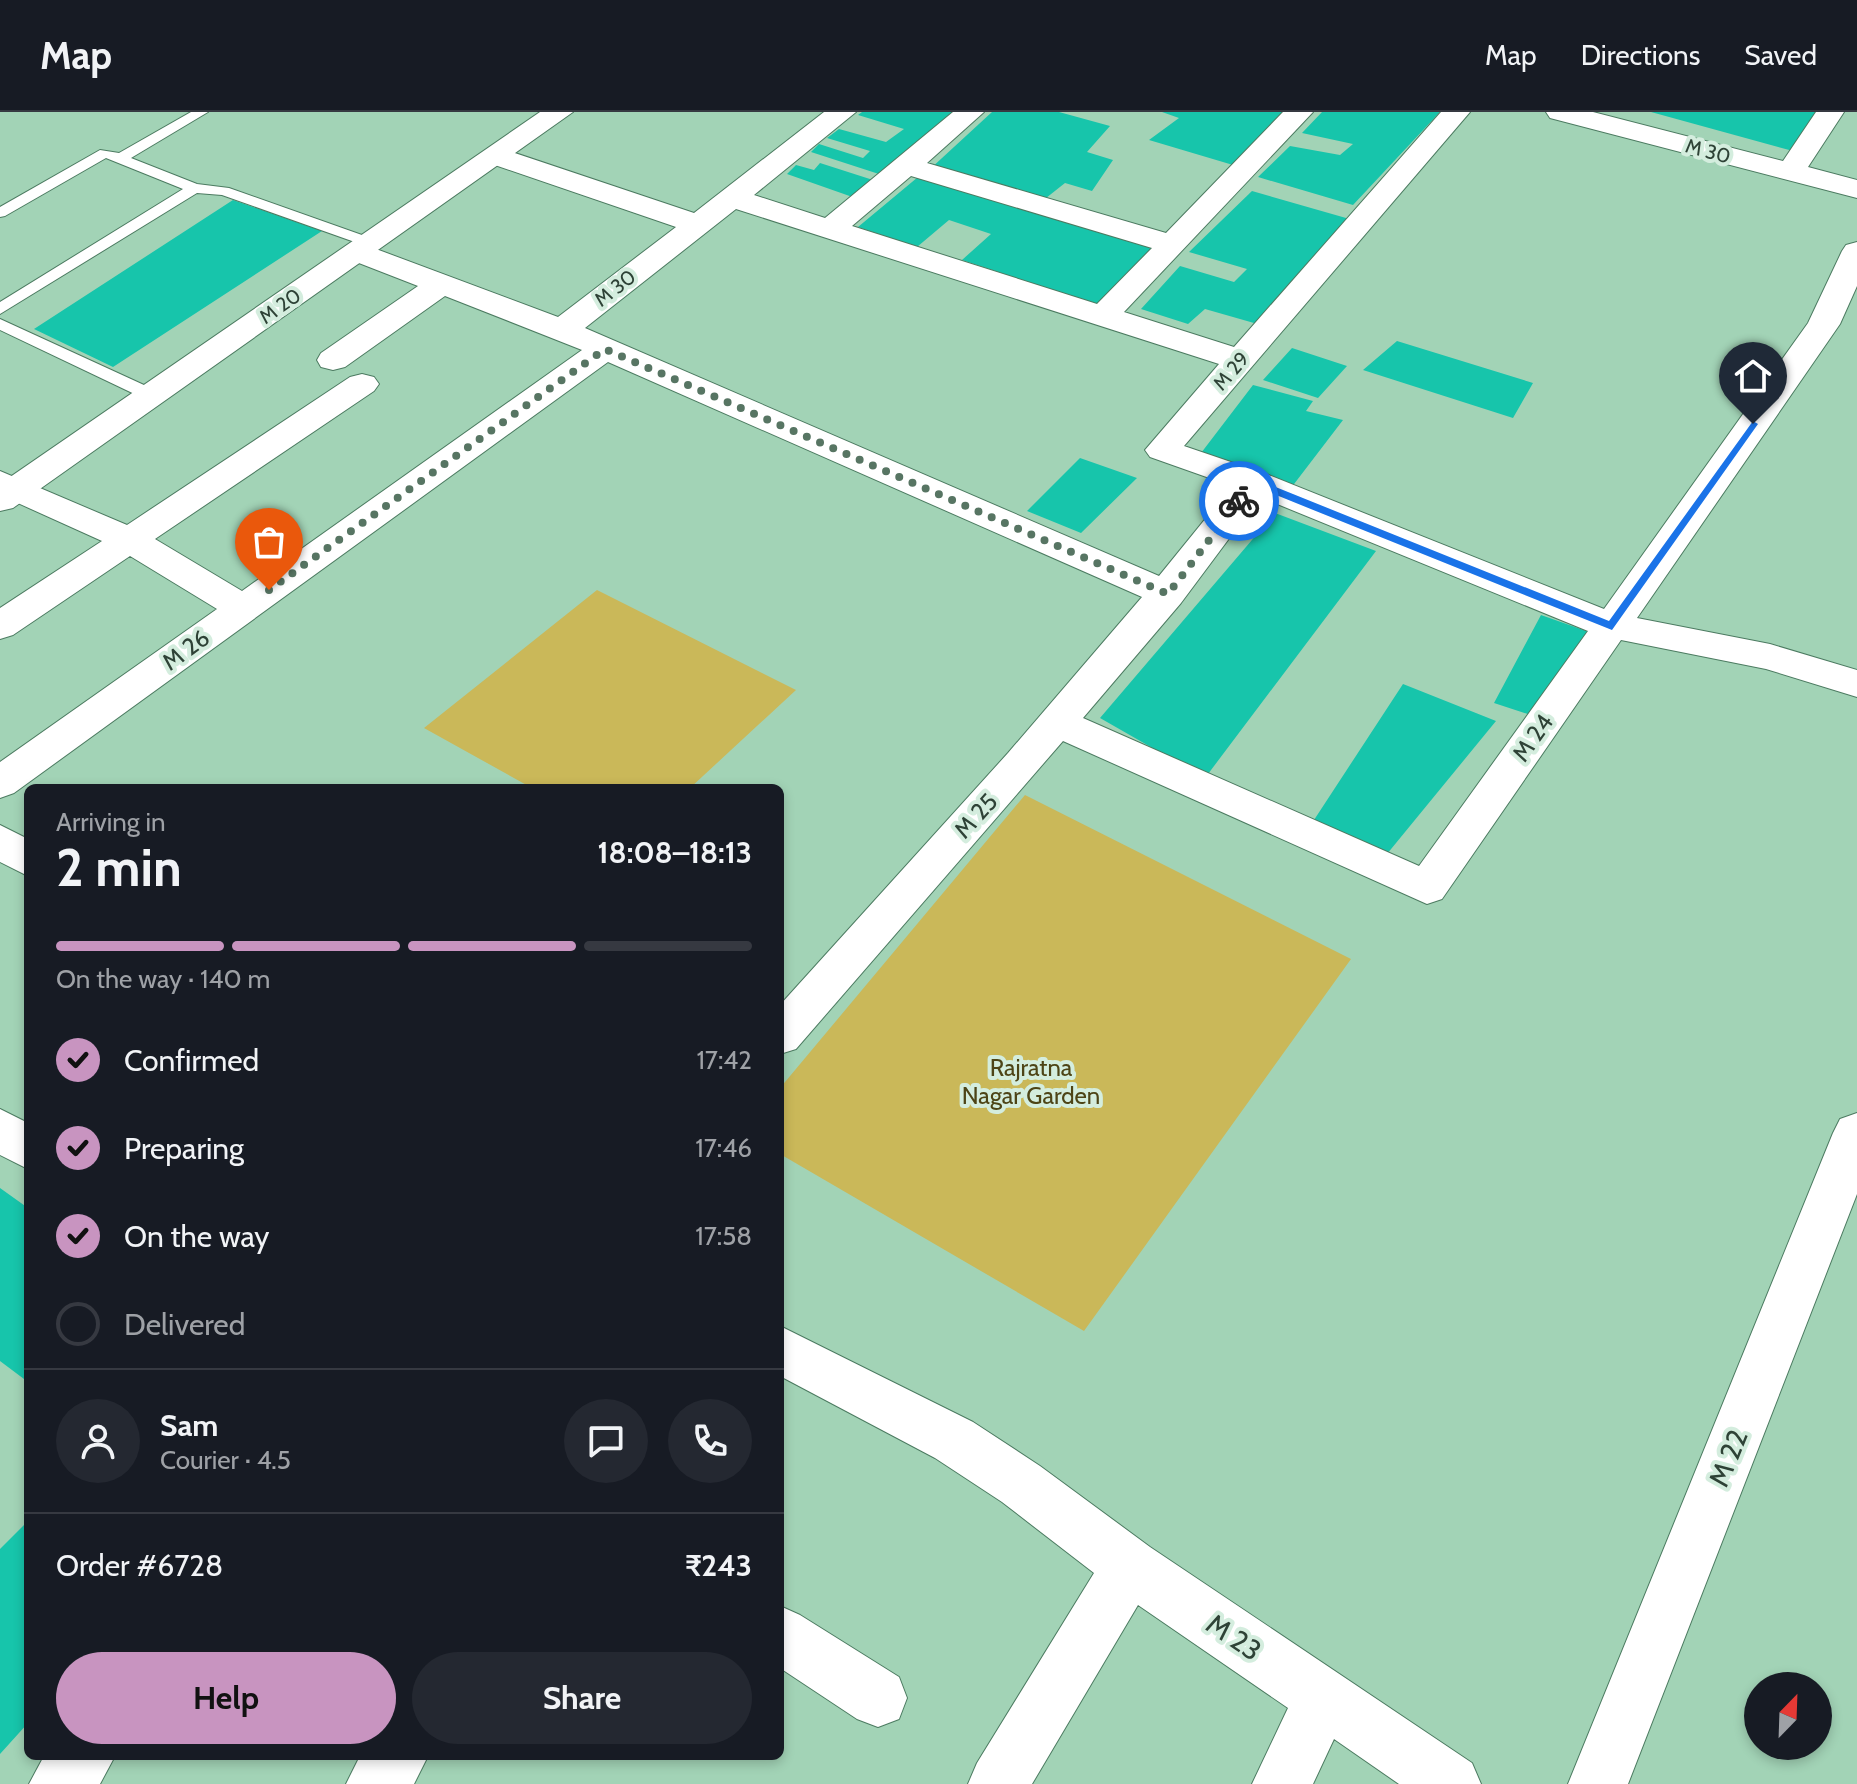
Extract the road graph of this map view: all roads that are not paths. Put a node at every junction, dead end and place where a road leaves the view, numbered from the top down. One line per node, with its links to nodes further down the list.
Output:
1 (201, 112): 10 (lane)
2 (559, 112): 9 (street, M 20)
3 (842, 112): 15 (street, M 30)
4 (970, 112): 11 (street)
5 (1299, 112): 19 (street)
6 (1456, 112): 29 (street, M 29)
7 (1560, 112): 12 (street, M 30)
8 (1830, 112): 12 (street)
9 (496, 156): 17 (street); 20 (street, M 20)
10 (120, 159): 13 (lane); 16 (lane)
11 (907, 166): 18 (street); 19 (street)
12 (1790, 172): 14 (street, M 30)
13 (194, 188): 20 (lane); 23 (lane)
14 (1857, 189)
15 (732, 198): 17 (street, M 30); 18 (street)
16 (0, 213)
17 (698, 224): 26 (street, M 30)
18 (830, 229): 24 (street)
19 (1172, 244): 24 (street)
20 (364, 248): 22 (street); 31 (street, M 20)
21 (1857, 251): 38 (street, M 24)
22 (442, 284): 26 (street); 28 (street)
23 (0, 309)
24 (1103, 316): 29 (street)
25 (0, 324): 31 (lane)
26 (562, 330): 27 (street)
27 (605, 349): 35 (street); 36 (street, M 26)
28 (333, 360)
29 (1241, 360): 32 (street, M 29)
30 (362, 384): 34 (street)
31 (151, 395): 33 (street, M 20)
32 (1254, 482): 35 (street); 38 (street)
33 (5, 490): 34 (street)
34 (128, 539): 36 (street); 37 (street)
35 (1168, 594): 40 (street, M 25)
36 (243, 608): 41 (street, M 26)
37 (0, 626)
38 (1612, 626): 39 (street); 40 (street, M 24)
39 (1857, 684)
40 (1059, 723): 44 (street, M 25)
41 (0, 783)
42 (0, 841): 43 (street)
43 (24, 857)
44 (784, 1032)
45 (0, 1129): 47 (street)
46 (1857, 1133): 58 (street, M 22)
47 (24, 1146)
48 (784, 1352): 49 (street, M 23)
49 (1130, 1566): 52 (street, M 23); 55 (street)
50 (784, 1638): 51 (street)
51 (878, 1698)
52 (1323, 1698): 56 (street); 57 (street, M 23)
53 (81, 1760): 54 (street)
54 (59, 1784)
55 (998, 1784)
56 (1282, 1784)
57 (1451, 1784)
58 (1598, 1784)

